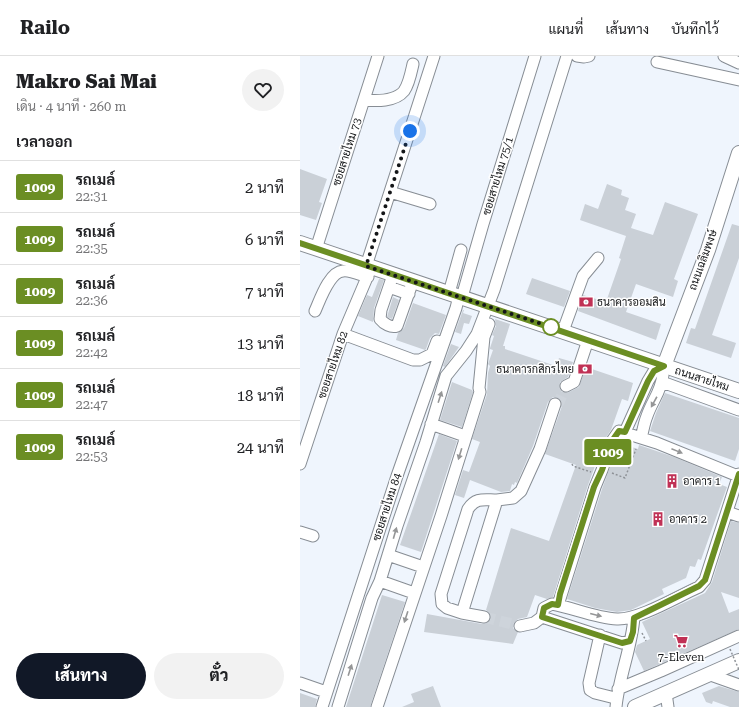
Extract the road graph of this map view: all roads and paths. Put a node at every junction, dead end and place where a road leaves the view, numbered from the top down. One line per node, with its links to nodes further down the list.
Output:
1 (378, 56): 12 (street, ซอยสายไหม 73)
2 (434, 56): 14 (street, ซอยสายไหม 82)
3 (535, 56): 23 (street, ซอยสายไหม 75/1)
4 (567, 56): 24 (street)
5 (577, 56): 6 (street)
6 (590, 56)
7 (724, 56): 9 (street)
8 (657, 62): 11 (street)
9 (739, 63)
10 (413, 64): 12 (street)
11 (739, 80)
12 (364, 100): 17 (street, ซอยสายไหม 73)
13 (739, 153): 32 (main road, ถนนเฉลิมพงษ์)
14 (390, 192): 15 (street); 20 (street, ซอยสายไหม 82)
15 (430, 204)
16 (300, 243): 17 (main road, ถนนสายไหม)
17 (316, 248): 20 (main road, ถนนสายไหม)
18 (461, 250): 23 (street)
19 (598, 258): 26 (street)
20 (368, 270): 21 (main road, ถนนสายไหม); 25 (street); 27 (street, ซอยสายไหม 82)
21 (391, 281): 22 (main road, ถนนสายไหม); 22 (street)
22 (411, 288): 23 (main road, ถนนสายไหม)
23 (457, 295): 24 (main road, ถนนสายไหม); 71 (street, ซอยสายไหม 84)
24 (492, 307): 26 (main road, ถนนสายไหม); 30 (street); 31 (street)
25 (315, 311)
26 (563, 331): 29 (main road, ถนนสายไหม)
27 (343, 334): 28 (street); 43 (street, ซอยสายไหม 82)
28 (437, 339)
29 (588, 340): 32 (main road, ถนนสายไหม); 34 (street)
30 (466, 351): 31 (street); 38 (street, one-way to 30)
31 (482, 358): 40 (street)
32 (664, 366): 33 (street); 35 (main road, ถนนสายไหม); 39 (street, ถนนสายไหม)
33 (662, 382): 37 (street); 41 (street, one-way to 41)
34 (566, 386)
35 (739, 391)
36 (555, 404): 47 (street)
37 (739, 410)
38 (431, 424): 40 (street); 52 (street, one-way to 38)
39 (625, 432): 41 (street); 45 (street, ถนนสายไหม)
40 (465, 436): 53 (street, one-way to 53)
41 (641, 438): 46 (street, one-way to 46)
42 (636, 449): 45 (path)
43 (300, 464)
44 (572, 464): 45 (path)
45 (603, 473): 56 (street, ถนนสายไหม)
46 (739, 475): 48 (street)
47 (497, 500): 57 (street); 57 (street)
48 (727, 512): 49 (street); 60 (street)
49 (739, 516)
50 (300, 532): 51 (street)
51 (313, 536)
52 (388, 555): 53 (street); 54 (street)
53 (423, 567): 55 (street)
54 (380, 581): 55 (street); 75 (street, one-way to 54)
55 (414, 593): 76 (street, one-way to 76)
56 (558, 605): 59 (street); 60 (street, one-way to 60)
57 (462, 613): 58 (street)
58 (484, 617)
59 (542, 617): 61 (street); 62 (street)
60 (634, 618): 64 (street)
61 (520, 626)
62 (600, 635): 64 (street); 73 (street)
63 (739, 636): 73 (street)
64 (626, 642): 73 (street)
65 (730, 650): 67 (path, bridge)
66 (739, 661): 68 (main road)
67 (739, 670)
68 (708, 674): 70 (street); 72 (main road)
69 (300, 683): 71 (street)
70 (739, 685)
71 (326, 692): 74 (street, ซอยสายไหม 84)
72 (660, 699): 77 (main road); 78 (street)
73 (614, 700)
74 (322, 707)
75 (338, 707)
76 (377, 707)
77 (635, 707)
78 (668, 707)

